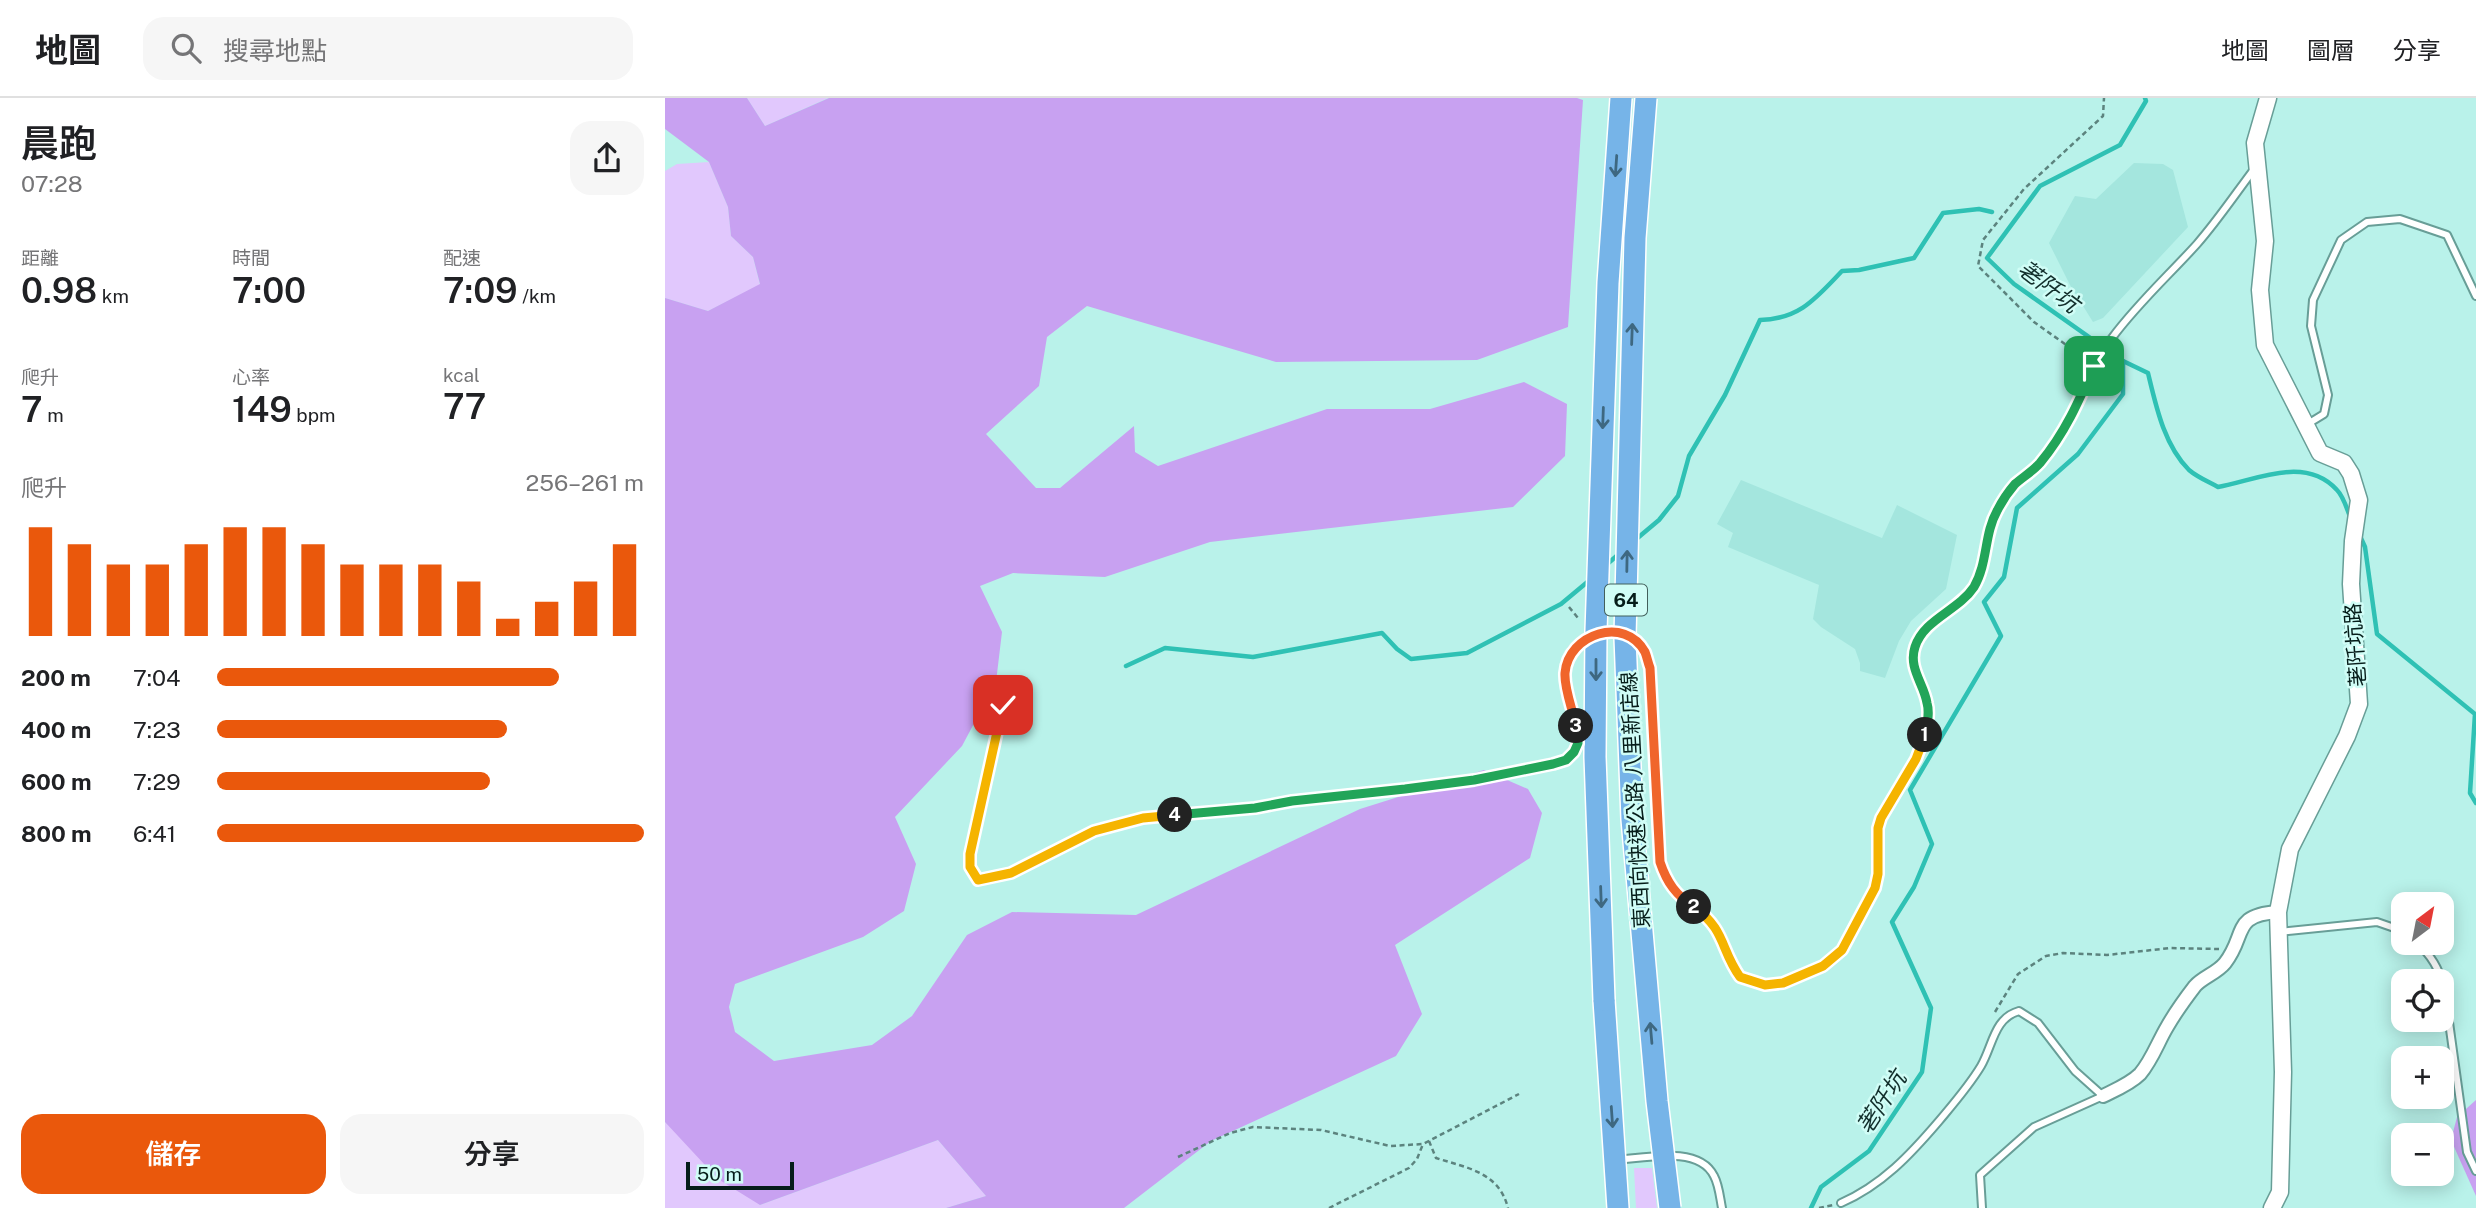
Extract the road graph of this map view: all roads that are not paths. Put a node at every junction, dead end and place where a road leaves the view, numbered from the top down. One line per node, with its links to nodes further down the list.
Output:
1 (1621, 98): 13 (highway, 東西向快速公路 八里新店線 / 64, one-way to 13, bridge)
2 (1646, 98): 17 (highway, 東西向快速公路 八里新店線 / 64, one-way to 2, bridge)
3 (2268, 98): 4 (street, 荖阡坑路)
4 (2257, 166): 6 (street, 荖阡坑路); 7 (lane)
5 (2476, 296): 6 (lane)
6 (2306, 425): 8 (street, 荖阡坑路)
7 (1017, 683)
8 (2278, 912): 10 (street, 荖阡坑路); 12 (street)
9 (2391, 927): 10 (lane)
10 (2277, 932): 20 (street, 荖阡坑路)
11 (2430, 956): 14 (lane)
12 (2103, 1096): 15 (lane); 19 (lane)
13 (1615, 1160): 16 (highway, 東西向快速公路 八里新店線 / 64); 18 (lane)
14 (2476, 1171)
15 (1840, 1203)
16 (1618, 1208)
17 (1670, 1208)
18 (1722, 1208)
19 (1983, 1208)
20 (2272, 1208)

